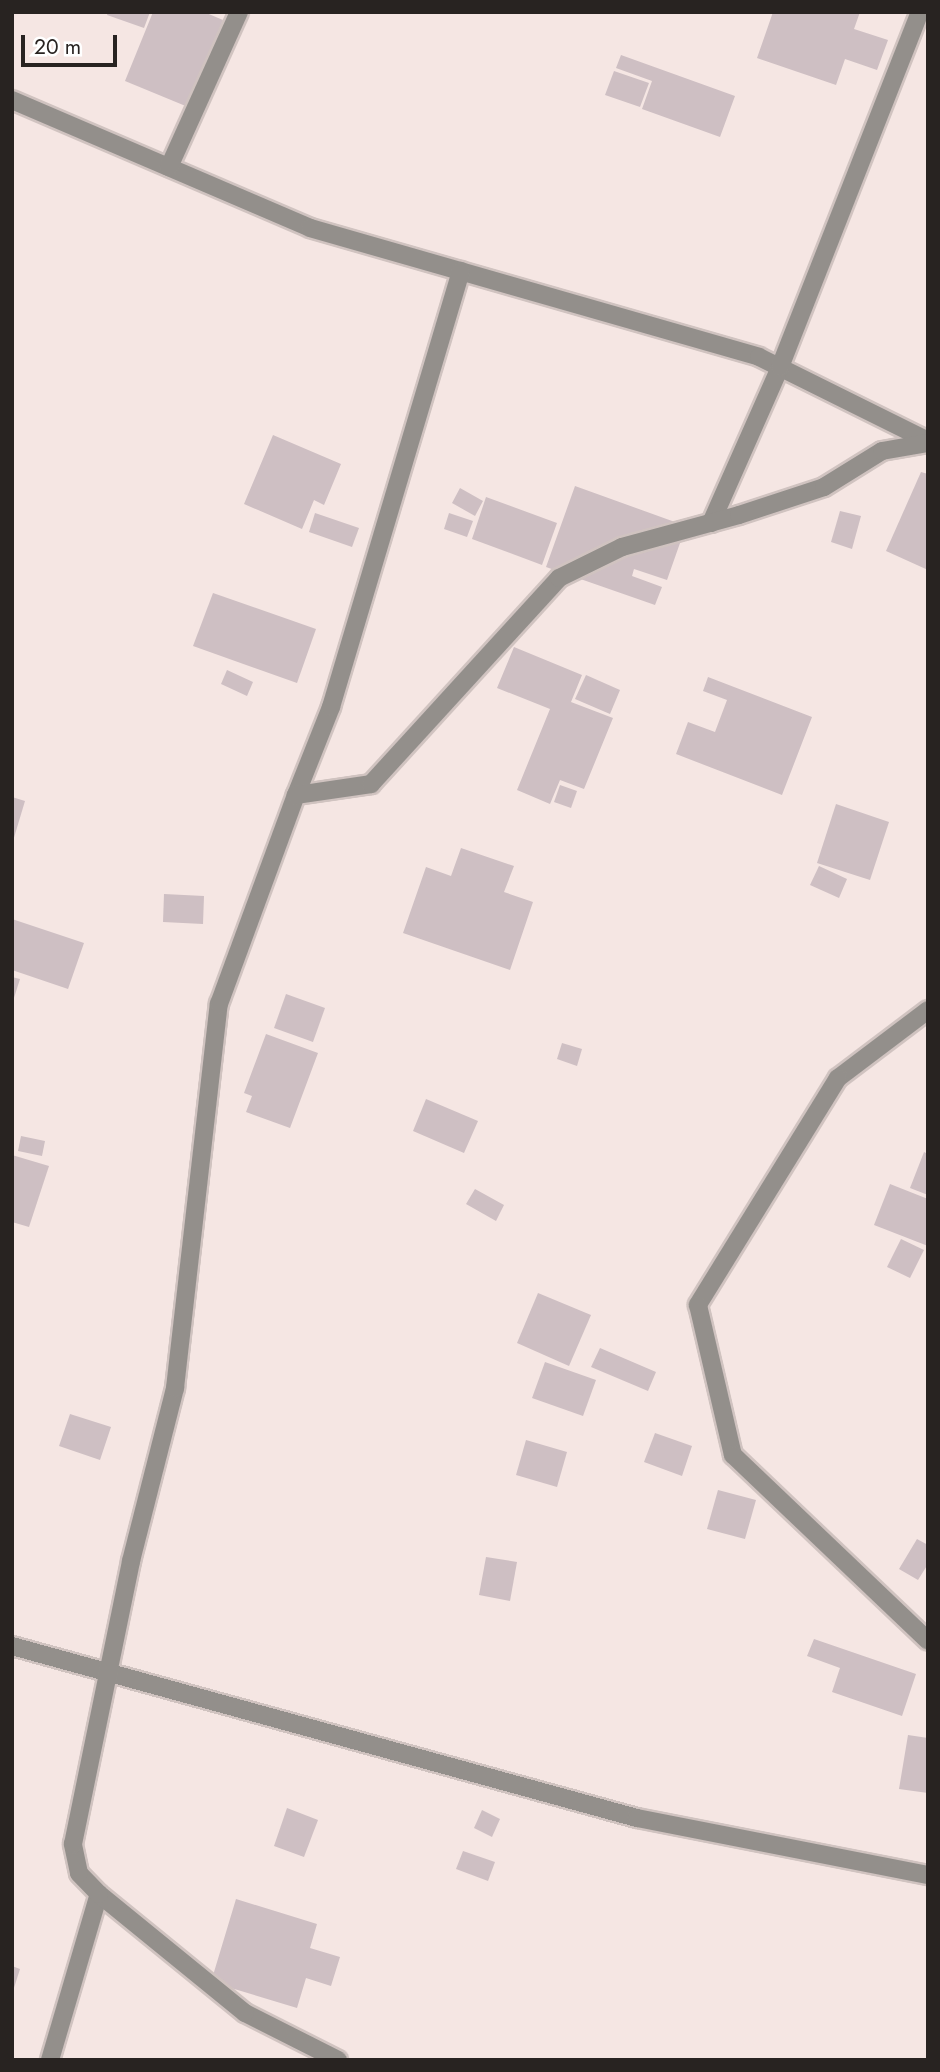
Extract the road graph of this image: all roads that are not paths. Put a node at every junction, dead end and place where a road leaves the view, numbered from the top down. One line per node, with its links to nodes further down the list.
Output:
1 (239, 12): 4 (street)
2 (920, 12): 6 (street)
3 (12, 100): 4 (street)
4 (169, 167): 5 (street)
5 (461, 271): 6 (street); 9 (street)
6 (779, 368): 7 (street); 8 (street)
7 (928, 442): 8 (street)
8 (711, 523): 9 (street)
9 (296, 794): 13 (street)
10 (928, 1010): 11 (street)
11 (928, 1641)
12 (12, 1646): 13 (street)
13 (106, 1674): 14 (street); 15 (street)
14 (928, 1875)
15 (99, 1894): 16 (street); 17 (street)
16 (51, 2060)
17 (338, 2060)

